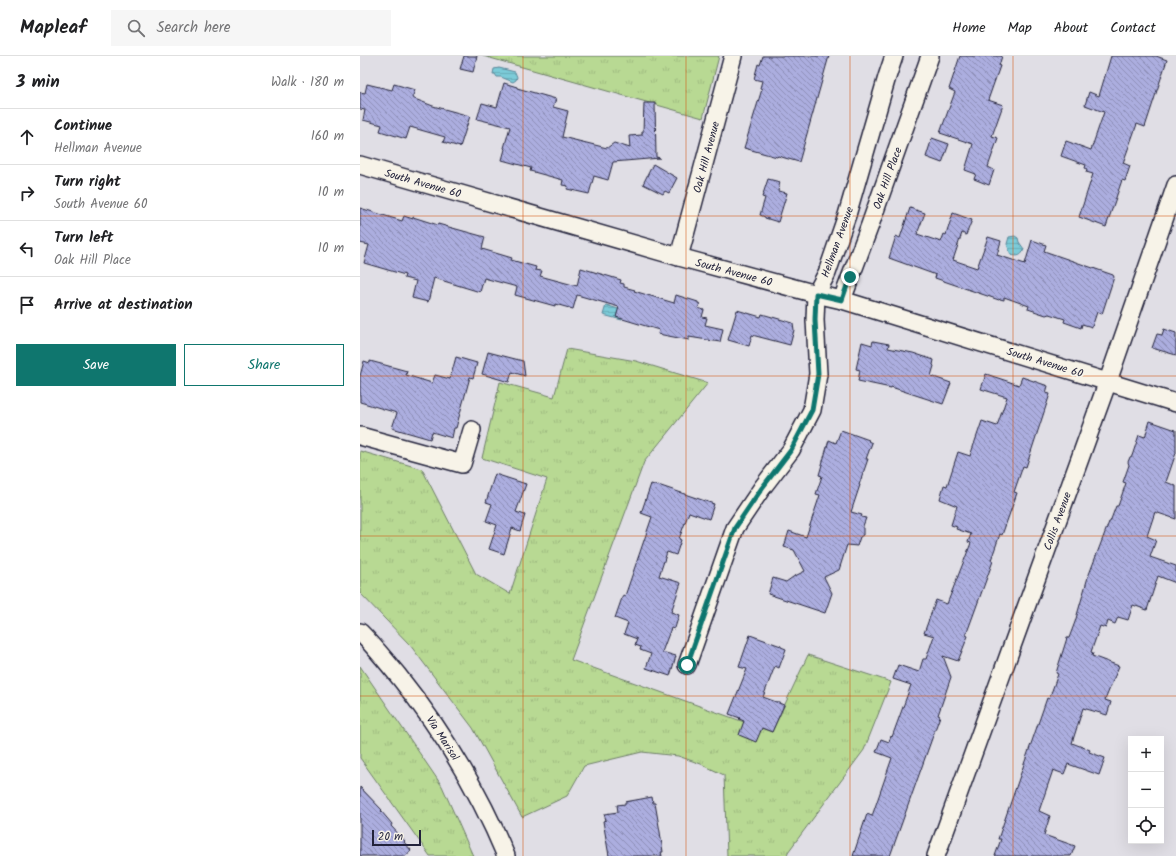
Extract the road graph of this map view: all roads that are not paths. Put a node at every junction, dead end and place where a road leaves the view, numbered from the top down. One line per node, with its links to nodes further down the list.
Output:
1 (733, 56): 6 (street, Oak Hill Avenue)
2 (894, 56): 7 (street, Hellman Avenue)
3 (930, 56): 8 (street, Oak Hill Place)
4 (360, 165): 6 (street, South Avenue 60)
5 (1176, 185): 9 (street, Collis Avenue)
6 (679, 257): 7 (street, South Avenue 60)
7 (816, 294): 8 (street, South Avenue 60); 14 (street, Hellman Avenue)
8 (842, 300): 9 (street, South Avenue 60)
9 (1108, 381): 10 (street, South Avenue 60); 16 (street, Collis Avenue)
10 (1176, 403)
11 (472, 430): 12 (street)
12 (360, 436)
13 (360, 632): 15 (street, Via Marisol)
14 (687, 665)
15 (506, 856)
16 (936, 856)

